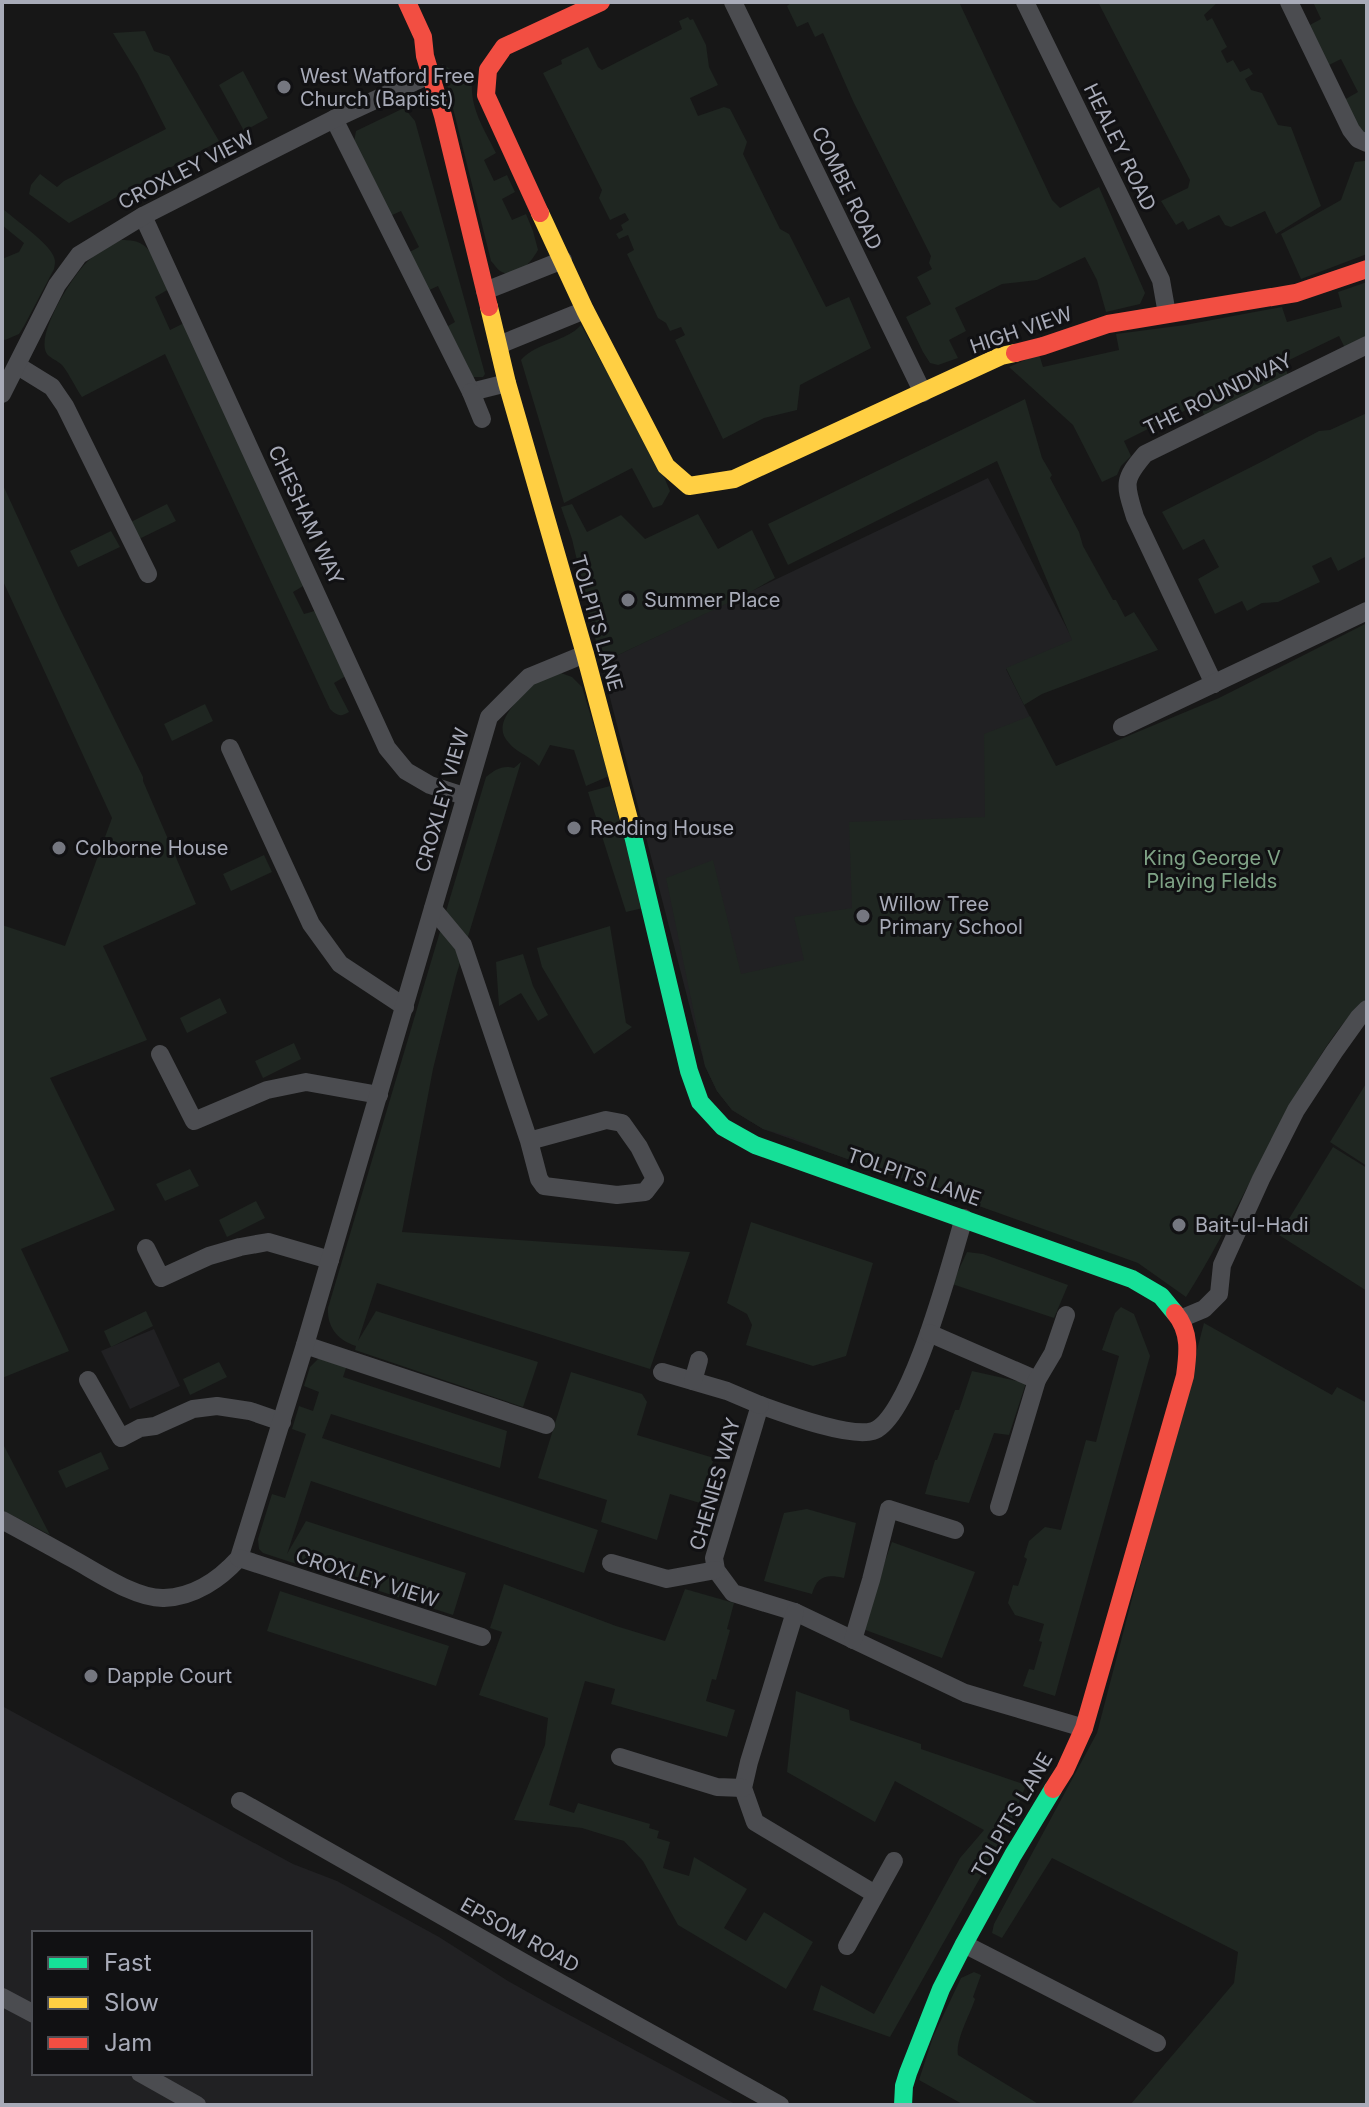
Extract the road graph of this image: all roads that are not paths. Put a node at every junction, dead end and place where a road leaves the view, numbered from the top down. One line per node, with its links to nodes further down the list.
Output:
1 (407, 2): 6 (main road, TOLPITS LANE)
2 (601, 2): 10 (main road)
3 (733, 2): 20 (street, COMBE ROAD)
4 (1025, 2): 14 (street, HEALEY ROAD)
5 (1289, 2): 8 (street)
6 (431, 74): 7 (street, CROXLEY VIEW); 12 (main road, TOLPITS LANE)
7 (334, 119): 9 (street, CROXLEY VIEW); 19 (street)
8 (1367, 143)
9 (143, 216): 17 (street, CROXLEY VIEW); 29 (street, CHESHAM WAY)
10 (563, 260): 12 (street); 13 (main road)
11 (1367, 269): 14 (main road, HIGH VIEW)
12 (485, 291): 15 (main road, TOLPITS LANE)
13 (585, 310): 15 (street); 20 (main road, HIGH VIEW)
14 (1167, 314): 20 (main road, HIGH VIEW)
15 (499, 345): 18 (main road, TOLPITS LANE)
16 (1367, 345): 26 (street, THE ROUNDWAY)
17 (18, 366): 21 (street, CROXLEY VIEW); 23 (street)
18 (507, 383): 19 (street); 25 (main road, TOLPITS LANE)
19 (471, 392): 22 (street)
20 (923, 393)
21 (2, 394)
22 (482, 419)
23 (148, 574)
24 (1367, 611): 26 (street)
25 (585, 654): 29 (street, CROXLEY VIEW); 36 (main road, TOLPITS LANE)
26 (1214, 684): 27 (street)
27 (1122, 727)
28 (230, 748): 31 (street)
29 (464, 796): 30 (street, CROXLEY VIEW)
30 (433, 909): 31 (street, CROXLEY VIEW); 35 (street)
31 (405, 1007): 34 (street, CROXLEY VIEW)
32 (1367, 1009): 40 (street)
33 (160, 1054): 34 (street)
34 (379, 1095): 38 (street, CROXLEY VIEW)
35 (529, 1141): 35 (street)
36 (964, 1218): 40 (main road, TOLPITS LANE); 41 (street, CHENIES WAY)
37 (146, 1248): 38 (street)
38 (330, 1260): 42 (street, CROXLEY VIEW)
39 (1066, 1315): 46 (street)
40 (1180, 1319): 60 (main road, TOLPITS LANE)
41 (929, 1333): 46 (street); 48 (street, CHENIES WAY)
42 (305, 1345): 49 (street, CROXLEY VIEW); 50 (street)
43 (699, 1360): 47 (street)
44 (662, 1372): 47 (street)
45 (88, 1380): 49 (street)
46 (1037, 1380): 51 (street)
47 (693, 1381): 48 (street)
48 (760, 1405): 56 (street, CHENIES WAY)
49 (282, 1422): 54 (street, CROXLEY VIEW)
50 (546, 1425)
51 (999, 1507)
52 (2, 1520): 54 (street)
53 (955, 1530): 59 (street)
54 (239, 1558): 58 (street, CROXLEY VIEW)
55 (611, 1563): 56 (street)
56 (716, 1570): 57 (street, CHENIES WAY)
57 (795, 1612): 59 (street, CHENIES WAY); 62 (street)
58 (482, 1637)
59 (853, 1640): 60 (street, CHENIES WAY)
60 (1084, 1728): 66 (main road, TOLPITS LANE)
61 (620, 1757): 62 (street)
62 (743, 1788): 65 (street)
63 (240, 1801): 73 (street, EPSOM ROAD)
64 (894, 1861): 65 (street)
65 (875, 1894): 67 (street)
66 (964, 1944): 70 (street); 74 (main road, TOLPITS LANE)
67 (847, 1946)
68 (2, 1997): 69 (street)
69 (32, 2013)
70 (1157, 2043)
71 (144, 2075): 72 (street)
72 (197, 2105)
73 (780, 2105)
74 (903, 2105)

